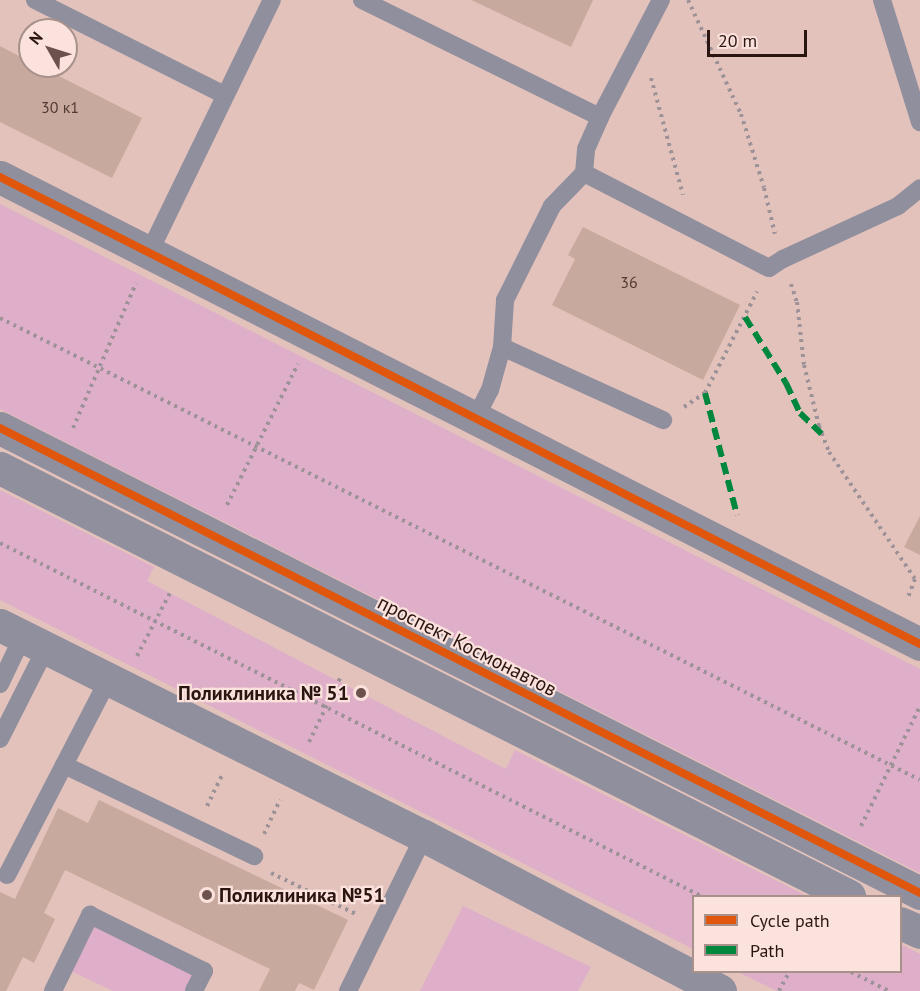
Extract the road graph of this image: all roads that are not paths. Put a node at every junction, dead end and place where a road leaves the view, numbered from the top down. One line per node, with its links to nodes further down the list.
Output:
1 (35, 0): 6 (lane)
2 (272, 0): 6 (lane)
3 (362, 0): 7 (lane)
4 (661, 0): 7 (lane)
5 (882, 0): 8 (lane)
6 (225, 95): 12 (lane)
7 (600, 117): 9 (lane)
8 (920, 122)
9 (584, 173): 11 (lane); 13 (lane)
10 (0, 177): 12 (street)
11 (920, 188)
12 (149, 253): 14 (street)
13 (502, 347): 14 (lane); 15 (lane)
14 (475, 418): 19 (street)
15 (663, 420)
16 (0, 428): 27 (street, проспект Космонавтов)
17 (0, 468): 28 (street)
18 (23, 636): 20 (street); 21 (lane); 22 (lane)
19 (920, 644)
20 (121, 672): 23 (lane); 24 (street)
21 (0, 684)
22 (0, 739)
23 (64, 765): 25 (lane); 26 (lane)
24 (424, 836): 33 (lane); 34 (street)
25 (254, 856)
26 (7, 875)
27 (920, 893)
28 (845, 895)
29 (902, 923): 30 (street)
30 (920, 932)
31 (53, 991): 32 (lane)
32 (194, 991)
33 (348, 991)
34 (720, 991)

